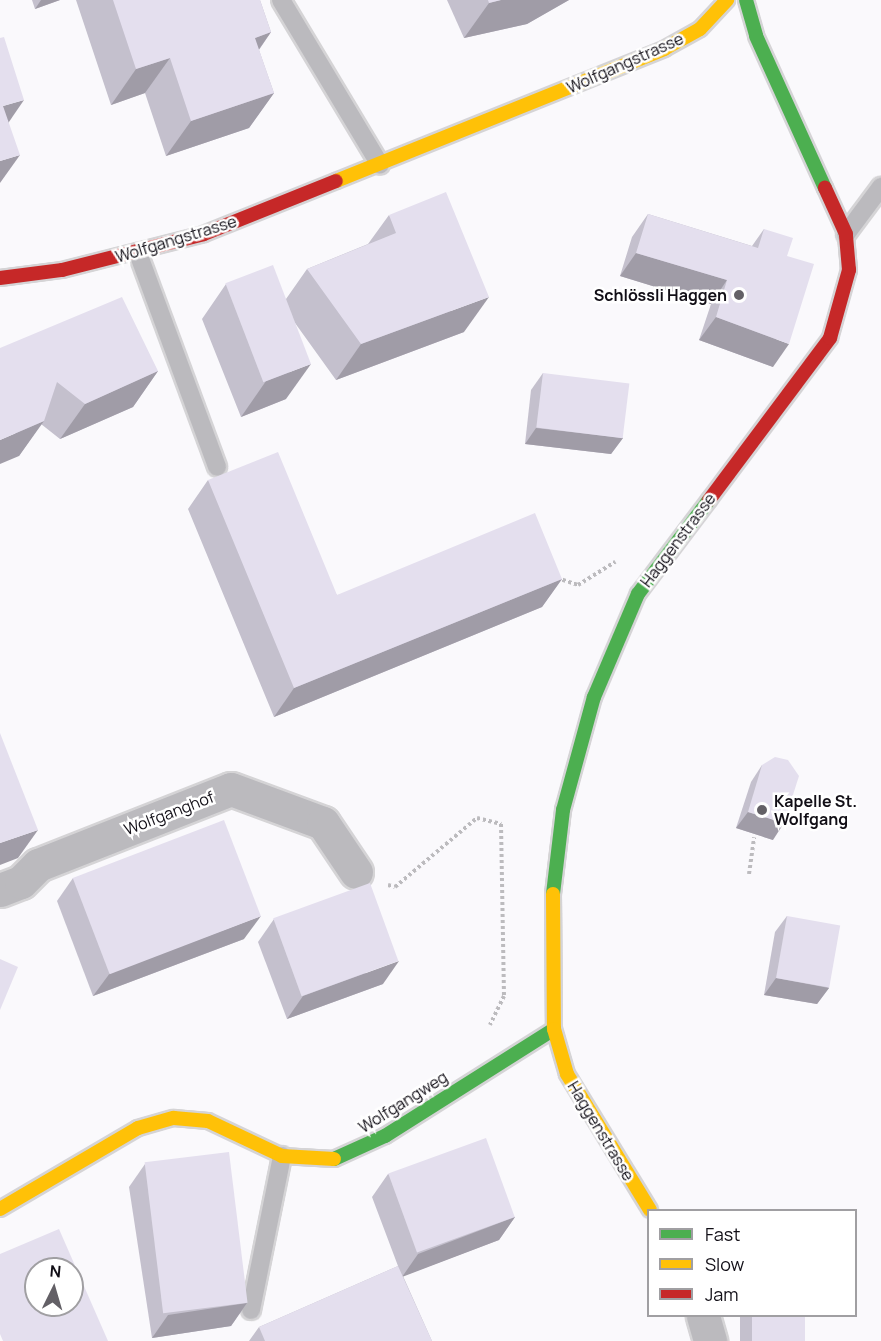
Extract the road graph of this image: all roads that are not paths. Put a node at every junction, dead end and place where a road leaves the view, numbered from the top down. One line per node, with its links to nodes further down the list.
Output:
1 (282, 0): 4 (lane)
2 (727, 0): 4 (street, Wolfgangstrasse)
3 (746, 0): 6 (street, Haggenstrasse)
4 (380, 165): 7 (street, Wolfgangstrasse)
5 (881, 186): 6 (lane)
6 (846, 234): 12 (street, Haggenstrasse)
7 (138, 253): 8 (street, Wolfgangstrasse); 9 (lane)
8 (0, 278)
9 (217, 466)
10 (356, 873): 11 (street, Wolfganghof)
11 (0, 890)
12 (554, 1029): 13 (street, Wolfgangweg); 15 (street, Haggenstrasse)
13 (282, 1156): 14 (street, Wolfgangweg); 16 (lane)
14 (0, 1209)
15 (649, 1209)
16 (251, 1310)
17 (703, 1317): 18 (street)
18 (710, 1341)

